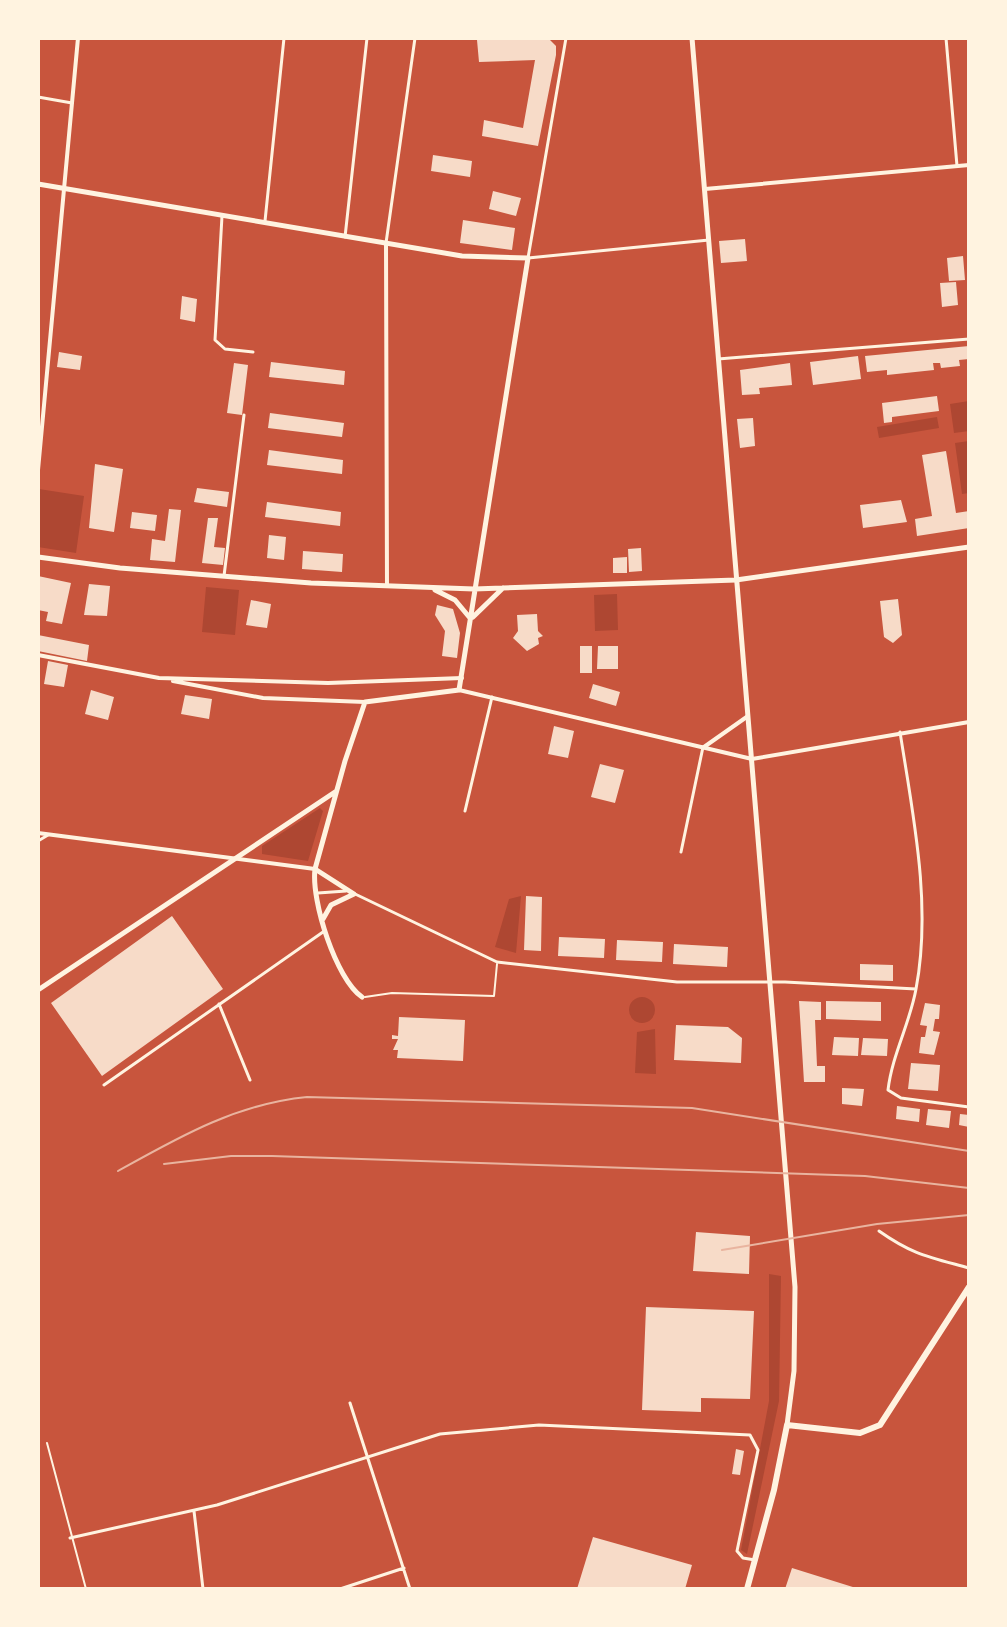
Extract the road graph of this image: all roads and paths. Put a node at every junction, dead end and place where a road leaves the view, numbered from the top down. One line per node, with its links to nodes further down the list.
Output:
1 (78, 38): 9 (street)
2 (284, 38): 16 (street)
3 (367, 38): 17 (street)
4 (415, 38): 19 (street)
5 (566, 38): 20 (street)
6 (692, 38): 14 (main road)
7 (946, 38): 11 (street)
8 (38, 97): 9 (street)
9 (72, 103): 13 (street)
10 (969, 165): 11 (street)
11 (957, 166): 14 (street)
12 (38, 184): 13 (main road)
13 (64, 189): 15 (main road); 25 (street)
14 (705, 189): 18 (main road)
15 (222, 216): 16 (main road); 22 (street)
16 (265, 223): 17 (main road)
17 (345, 237): 19 (main road)
18 (709, 240): 20 (street); 23 (main road)
19 (386, 243): 20 (main road); 30 (street)
20 (528, 258): 33 (main road)
21 (969, 339): 23 (street)
22 (253, 352)
23 (718, 359): 29 (main road)
24 (244, 415): 28 (street)
25 (38, 470)
26 (969, 547): 29 (main road)
27 (38, 557): 28 (main road)
28 (224, 576): 30 (main road)
29 (736, 580): 32 (main road); 41 (main road)
30 (387, 586): 31 (main road)
31 (427, 587): 33 (main road); 34 (main road)
32 (504, 588): 33 (main road); 34 (main road)
33 (474, 589): 34 (main road)
34 (471, 620): 37 (main road)
35 (38, 655): 36 (street)
36 (159, 678): 37 (street); 40 (street)
37 (462, 678): 38 (main road)
38 (459, 690): 39 (street); 40 (main road)
39 (492, 697): 44 (street); 47 (street)
40 (365, 702): 46 (main road)
41 (748, 716): 44 (street); 45 (main road)
42 (969, 722): 43 (street)
43 (900, 732): 45 (street); 59 (street)
44 (703, 747): 45 (street); 51 (street)
45 (752, 759): 70 (main road)
46 (336, 791): 52 (main road); 53 (main road)
47 (465, 811)
48 (38, 833): 49 (street)
49 (48, 835): 50 (street); 52 (street)
50 (38, 841)
51 (681, 852)
52 (232, 858): 53 (street); 60 (main road)
53 (315, 869): 54 (main road); 55 (main road)
54 (314, 893): 55 (street); 56 (main road)
55 (354, 894): 56 (main road); 58 (street)
56 (322, 920): 57 (main road)
57 (326, 930): 61 (main road); 62 (street)
58 (497, 962): 59 (street); 61 (lane)
59 (916, 989): 65 (street)
60 (38, 990)
61 (362, 997)
62 (219, 1004): 63 (street); 64 (street)
63 (250, 1080)
64 (104, 1085)
65 (969, 1107)
66 (879, 1231): 67 (street)
67 (969, 1268)
68 (969, 1287): 70 (highway)
69 (350, 1403): 72 (street)
70 (787, 1425): 75 (highway)
71 (47, 1443): 74 (lane)
72 (367, 1457): 73 (street); 75 (street); 76 (street)
73 (194, 1511): 74 (street); 78 (street)
74 (70, 1538): 77 (lane)
75 (755, 1560): 81 (highway)
76 (404, 1568): 79 (street); 80 (street)
77 (86, 1589)
78 (203, 1589)
79 (340, 1589)
80 (410, 1589)
81 (747, 1589)

